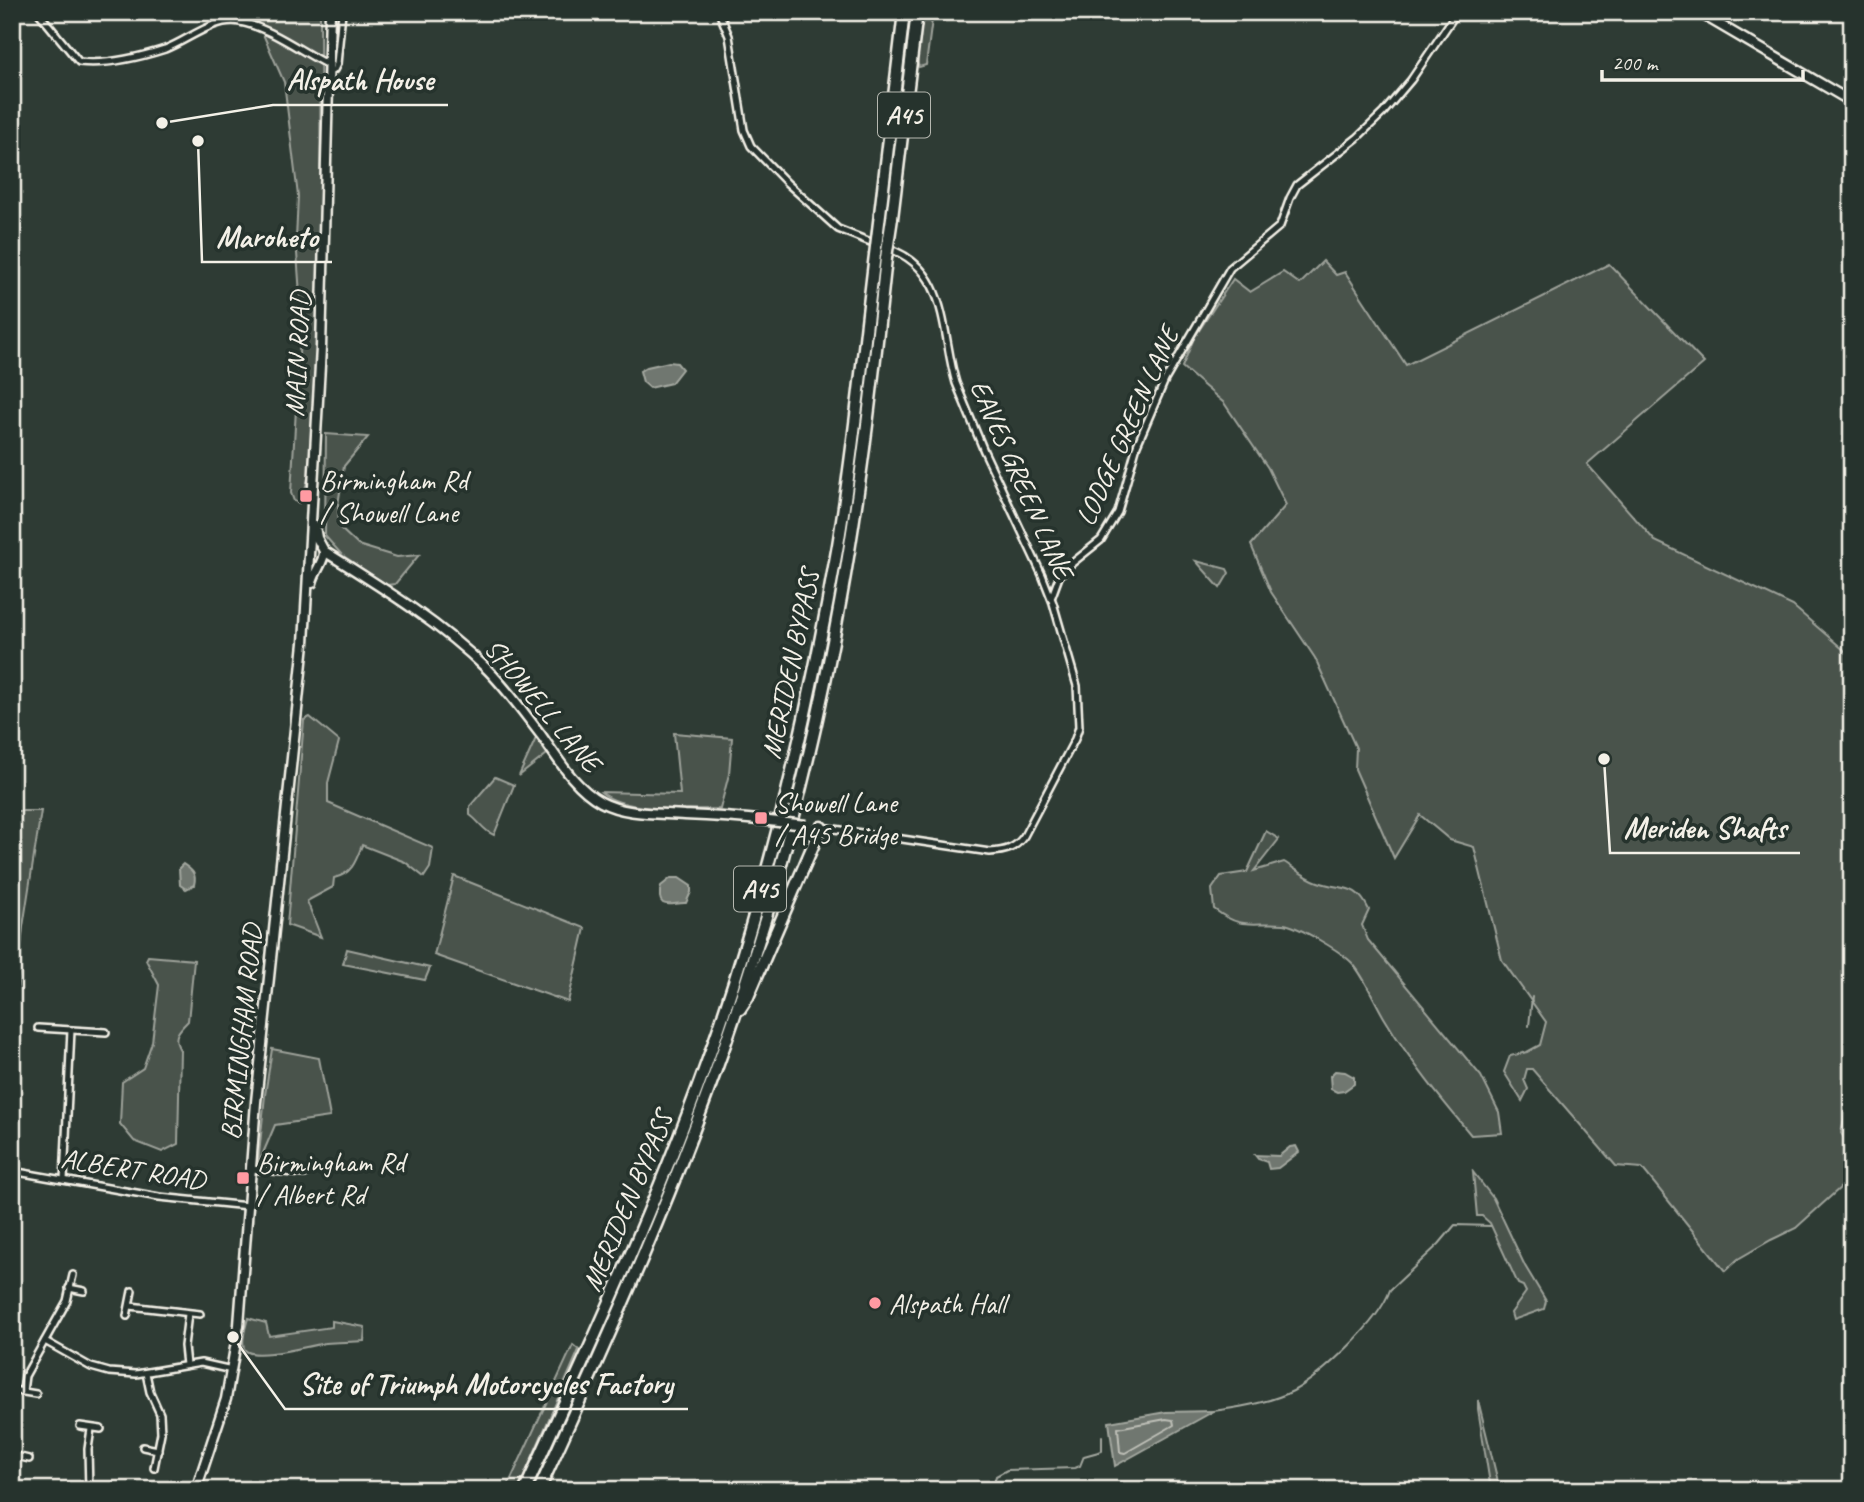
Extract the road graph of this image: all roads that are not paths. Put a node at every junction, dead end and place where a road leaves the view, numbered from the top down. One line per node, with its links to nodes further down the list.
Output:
1 (38, 12): 10 (street)
2 (238, 12): 10 (street)
3 (330, 12): 11 (main road, MAIN ROAD)
4 (342, 12): 11 (street)
5 (719, 12): 16 (street, EAVES GREEN LANE)
6 (904, 12): 55 (highway, MERIDEN BYPASS / A45, bridge)
7 (917, 12): 21 (highway, MERIDEN BYPASS / A45, bridge)
8 (1457, 12): 17 (street, LODGE GREEN LANE)
9 (1698, 12): 12 (main road)
10 (243, 22): 11 (street)
11 (328, 68): 13 (main road, MAIN ROAD)
12 (1852, 102)
13 (313, 488): 14 (main road, MAIN ROAD); 15 (main road, MAIN ROAD)
14 (310, 553): 15 (main road); 15 (main road, SHOWELL LANE); 19 (main road, BIRMINGHAM ROAD)
15 (322, 555): 19 (main road, BIRMINGHAM ROAD); 20 (main road, SHOWELL LANE, bridge)
16 (1042, 575): 17 (street); 18 (street, EAVES GREEN LANE)
17 (1059, 577): 18 (street)
18 (1053, 603): 20 (street, SHOWELL LANE)
19 (306, 617): 25 (main road, BIRMINGHAM ROAD)
20 (821, 827): 21 (highway)
21 (734, 1018): 56 (highway, MERIDEN BYPASS / A45)
22 (38, 1028): 23 (street)
23 (71, 1030): 24 (street); 28 (street)
24 (106, 1032)
25 (251, 1169): 27 (street); 29 (main road, BIRMINGHAM ROAD)
26 (12, 1171): 28 (street, ALBERT ROAD)
27 (305, 1174)
28 (64, 1180): 29 (street, ALBERT ROAD)
29 (248, 1206): 40 (main road, BIRMINGHAM ROAD)
30 (73, 1275): 31 (street)
31 (69, 1289): 33 (street); 38 (street)
32 (132, 1291): 34 (street)
33 (84, 1292)
34 (130, 1306): 35 (street); 37 (street)
35 (188, 1314): 36 (street); 39 (street)
36 (200, 1314)
37 (127, 1316)
38 (45, 1341): 41 (street); 43 (street)
39 (186, 1365): 40 (street); 41 (street)
40 (232, 1370): 54 (main road, BIRMINGHAM ROAD)
41 (146, 1373): 49 (street)
42 (12, 1390): 43 (street)
43 (23, 1391): 44 (street)
44 (36, 1394)
45 (79, 1426): 46 (street)
46 (91, 1429): 47 (street); 53 (street)
47 (101, 1429)
48 (143, 1447): 49 (street)
49 (158, 1450): 52 (street)
50 (12, 1455): 51 (street)
51 (29, 1459)
52 (154, 1468)
53 (89, 1490)
54 (197, 1490)
55 (525, 1490)
56 (539, 1490)

